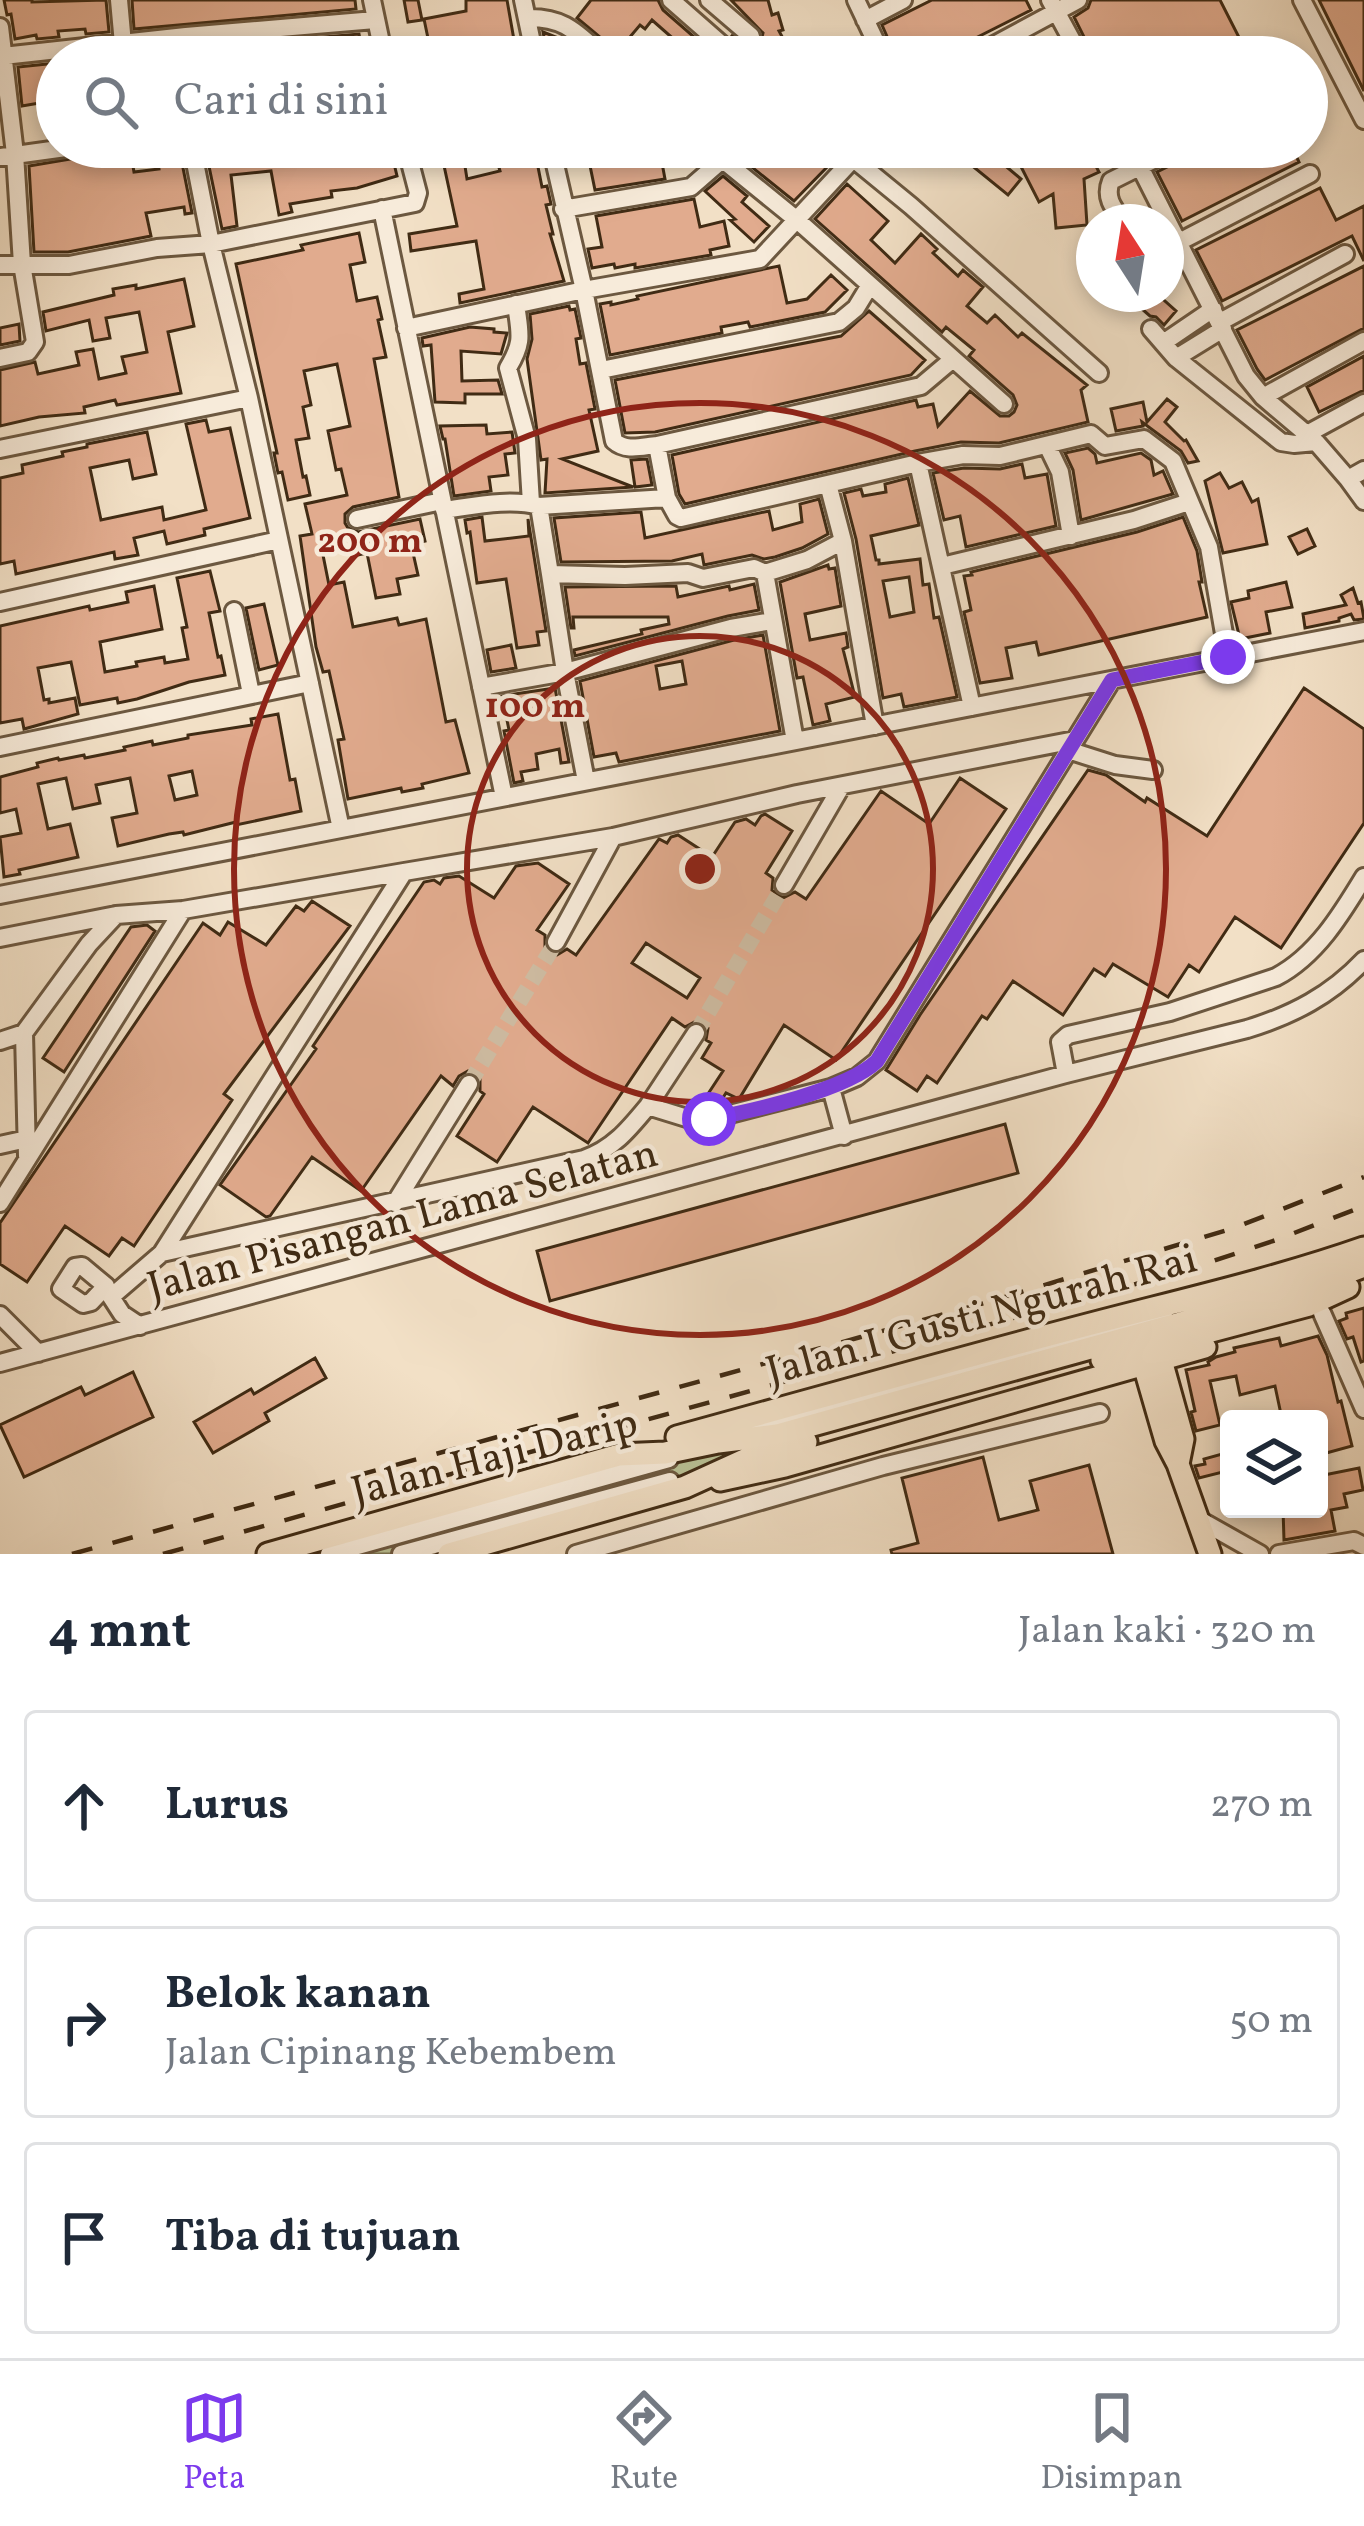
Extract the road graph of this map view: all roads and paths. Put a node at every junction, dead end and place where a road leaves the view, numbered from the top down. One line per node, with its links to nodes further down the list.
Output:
1 (118, 0): 14 (street)
2 (372, 0): 11 (street)
3 (671, 0): 18 (street)
4 (709, 0): 19 (street)
5 (856, 0): 12 (street)
6 (903, 0): 12 (street)
7 (1078, 0): 9 (street)
8 (1302, 0): 23 (street)
9 (1053, 5): 21 (street); 22 (street)
10 (525, 9): 17 (street)
11 (375, 20): 15 (street); 16 (street)
12 (865, 20): 20 (street)
13 (0, 27): 26 (street)
14 (122, 36)
15 (186, 36)
16 (379, 36)
17 (579, 36)
18 (712, 36)
19 (751, 36)
20 (873, 36)
21 (1004, 36)
22 (1070, 36)
23 (1321, 36)
24 (1328, 50): 27 (street)
25 (36, 53): 26 (street)
26 (3, 56): 28 (street)
27 (1364, 120)
28 (8, 156): 49 (street)
29 (196, 168): 46 (street)
30 (411, 168): 39 (street)
31 (555, 168): 43 (street)
32 (714, 168): 43 (street)
33 (732, 168): 44 (street)
34 (835, 168): 44 (street)
35 (864, 168): 61 (street)
36 (1136, 168): 40 (street)
37 (1141, 168): 41 (street)
38 (1310, 174): 45 (street)
39 (418, 194): 42 (street); 46 (street)
40 (1111, 204)
41 (1156, 204)
42 (382, 209): 46 (street); 55 (street)
43 (563, 209): 52 (street)
44 (797, 220): 51 (street); 52 (street)
45 (1184, 238)
46 (210, 239): 49 (street); 63 (street)
47 (1345, 254): 54 (street)
48 (1184, 262): 54 (street)
49 (22, 264): 50 (street); 57 (street)
50 (0, 265)
51 (870, 285): 59 (street); 60 (street)
52 (584, 290): 53 (street); 60 (street)
53 (516, 304): 55 (street); 76 (street)
54 (1219, 320): 58 (street); 58 (street); 62 (street)
55 (406, 328): 77 (street)
56 (1364, 341): 62 (street)
57 (0, 358)
58 (1176, 358): 66 (street)
59 (953, 359): 65 (street); 67 (street)
60 (601, 370): 67 (street)
61 (1099, 373)
62 (1263, 397): 66 (street)
63 (249, 398): 69 (street); 80 (street)
64 (1364, 403): 66 (street)
65 (1004, 404)
66 (1312, 438): 71 (street)
67 (657, 445): 73 (street)
68 (1047, 445): 70 (street); 75 (street); 79 (street)
69 (0, 449)
70 (918, 463): 72 (street); 82 (street)
71 (1356, 475): 74 (street)
72 (828, 484): 73 (street); 81 (street)
73 (667, 499): 76 (street)
74 (1364, 501)
75 (1189, 502): 79 (street); 89 (street)
76 (535, 505): 77 (street); 84 (street)
77 (443, 506): 78 (street); 93 (street)
78 (357, 519)
79 (1071, 536): 82 (street)
80 (279, 540): 85 (street); 92 (street)
81 (842, 541): 83 (street); 96 (street)
82 (942, 566): 95 (street)
83 (765, 572): 84 (street); 87 (street)
84 (550, 574): 90 (street)
85 (0, 602)
86 (234, 611): 94 (street)
87 (772, 621): 90 (street); 97 (street)
88 (1364, 631): 89 (street)
89 (1228, 657): 91 (street)
90 (565, 672): 93 (street); 101 (street)
91 (1112, 680): 95 (street); 98 (street)
92 (310, 683): 94 (street); 104 (street)
93 (481, 687): 103 (street)
94 (251, 694): 99 (street)
95 (972, 707): 96 (street)
96 (875, 726): 97 (street)
97 (795, 741): 101 (street)
98 (1072, 745): 100 (street); 102 (street); 122 (street)
99 (0, 748)
100 (1153, 770)
101 (586, 782): 103 (street)
102 (841, 787): 105 (street); 108 (street)
103 (504, 797): 104 (street)
104 (341, 829): 109 (street)
105 (614, 838): 106 (street); 113 (street)
106 (404, 872): 110 (street); 130 (street)
107 (1363, 881): 115 (street)
108 (784, 885)
109 (0, 895)
110 (182, 910): 111 (street); 126 (street)
111 (116, 916): 112 (street); 116 (street)
112 (0, 938)
113 (556, 942)
114 (1364, 960): 119 (street, Jalan Pisangan Lama Selatan)
115 (1170, 1012): 119 (street); 120 (street)
116 (24, 1033): 118 (street); 126 (street)
117 (696, 1033): 123 (street)
118 (0, 1041)
119 (1180, 1045): 120 (street, Jalan Pisangan Lama Selatan)
120 (1066, 1074): 124 (street, Jalan Pisangan Lama Selatan)
121 (469, 1084): 127 (street)
122 (831, 1088): 123 (street); 124 (street)
123 (648, 1106): 127 (street)
124 (844, 1136): 136 (street, Jalan Pisangan Lama Selatan)
125 (0, 1144): 126 (street)
126 (27, 1148): 128 (street)
127 (395, 1202): 130 (street)
128 (0, 1203)
129 (1364, 1248): 146 (main road, Jalan I Gusti Ngurah Rai)
130 (162, 1253): 136 (street)
131 (1364, 1263): 140 (main road, Jalan Haji Darip); 145 (street)
132 (1364, 1278): 140 (main road, Jalan Haji Darip)
133 (1364, 1293): 134 (main road)
134 (1322, 1313): 139 (main road); 142 (street)
135 (0, 1315): 137 (street)
136 (140, 1325): 137 (street, Jalan Pisangan Lama Selatan)
137 (38, 1353): 138 (street, Jalan Pisangan Lama Selatan)
138 (0, 1363)
139 (1153, 1363): 141 (main road); 151 (main road)
140 (948, 1395): 145 (main road, Jalan Haji Darip); 148 (main road, Jalan Haji Darip)
141 (1004, 1405): 144 (main road); 148 (street)
142 (1364, 1409)
143 (1100, 1413): 147 (street)
144 (878, 1439): 147 (street); 149 (main road)
145 (718, 1442): 146 (main road, Jalan Haji Darip); 156 (street)
146 (619, 1455): 155 (main road, Jalan Haji Darip)
147 (883, 1466): 154 (street)
148 (716, 1471): 149 (main road, Jalan Haji Darip); 157 (street)
149 (685, 1486): 150 (main road, Jalan Haji Darip)
150 (582, 1516): 153 (main road, Jalan Haji Darip); 154 (street)
151 (1198, 1520): 158 (main road); 159 (street)
152 (1361, 1538): 160 (street)
153 (461, 1552)
154 (583, 1552)
155 (268, 1554)
156 (329, 1554)
157 (401, 1554)
158 (1210, 1554)
159 (1260, 1554)
160 (1279, 1554)

